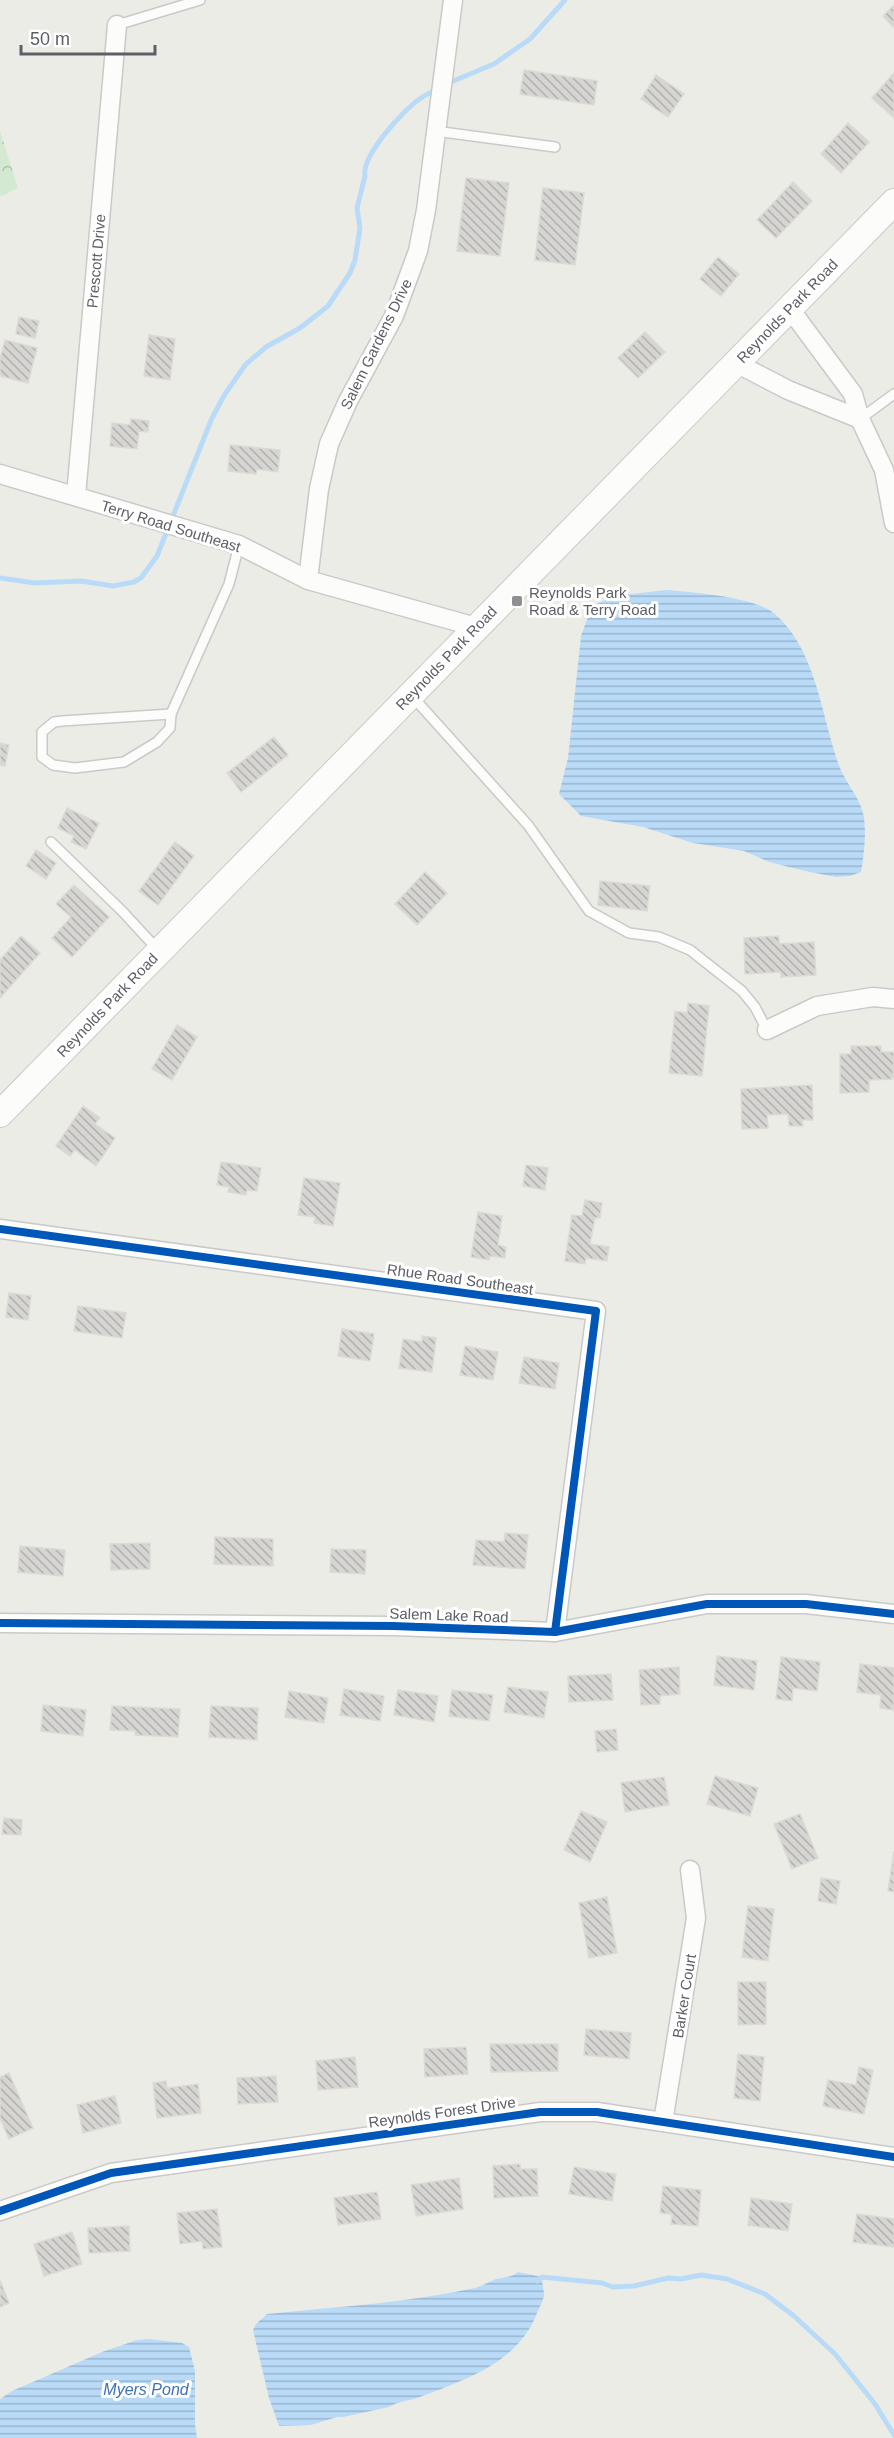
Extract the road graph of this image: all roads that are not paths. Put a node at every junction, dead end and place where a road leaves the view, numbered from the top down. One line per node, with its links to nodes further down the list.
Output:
1 (200, 0): 3 (lane)
2 (453, 0): 4 (street, Salem Gardens Drive)
3 (117, 25): 12 (street, Prescott Drive)
4 (435, 131): 5 (lane); 15 (street, Salem Gardens Drive)
5 (555, 147)
6 (894, 202): 7 (main road, Reynolds Park Road)
7 (789, 309): 8 (main road, Reynolds Park Road); 10 (street)
8 (736, 363): 10 (street); 16 (main road, Reynolds Park Road)
9 (894, 394): 10 (lane)
10 (860, 419): 13 (street)
11 (0, 474): 12 (street, Terry Road Southeast)
12 (76, 496): 14 (street, Terry Road Southeast)
13 (894, 523)
14 (239, 545): 15 (street, Terry Road Southeast); 18 (lane)
15 (308, 580): 16 (street, Terry Road Southeast)
16 (476, 627): 17 (main road, Reynolds Park Road)
17 (411, 694): 20 (main road, Reynolds Park Road); 22 (lane)
18 (171, 714): 18 (lane)
19 (51, 842): 20 (lane)
20 (159, 951): 23 (main road, Reynolds Park Road)
21 (894, 999): 22 (street)
22 (767, 1030)
23 (0, 1114)
24 (0, 1229): 27 (street, Rhue Road Southeast)
25 (894, 1614): 27 (street, Salem Lake Road)
26 (0, 1623): 27 (street, Salem Lake Road)
27 (555, 1632)
28 (690, 1870): 29 (street, Barker Court)
29 (663, 2122): 30 (street, Reynolds Forest Drive); 31 (street, Reynolds Forest Drive)
30 (894, 2157)
31 (0, 2211)

